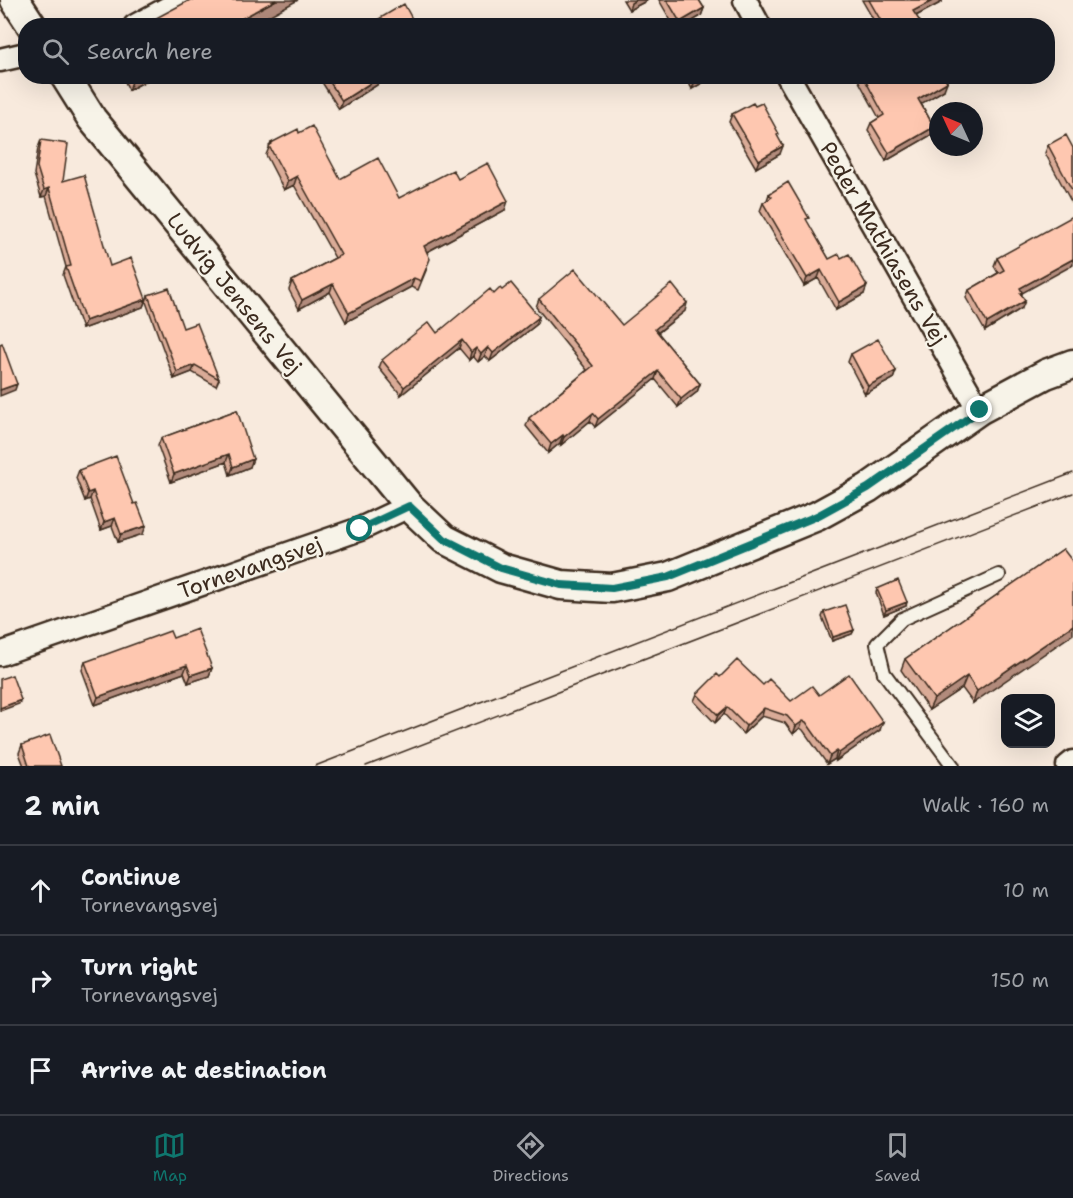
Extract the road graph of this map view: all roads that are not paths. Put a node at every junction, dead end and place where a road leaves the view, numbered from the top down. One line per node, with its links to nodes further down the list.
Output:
1 (15, 0): 4 (street)
2 (183, 0): 5 (street)
3 (745, 0): 6 (street)
4 (27, 18)
5 (150, 18)
6 (755, 18)
7 (18, 56): 8 (street)
8 (0, 60)
9 (70, 84): 13 (street, Ludvig Jensens Vej)
10 (793, 84): 12 (street, Peder Mathiasens Vej)
11 (1073, 364): 12 (street)
12 (980, 410): 13 (street)
13 (409, 506): 15 (street, Tornevangsvej)
14 (999, 575): 17 (lane)
15 (0, 654)
16 (1073, 762): 18 (street)
17 (953, 766)
18 (1068, 766)

